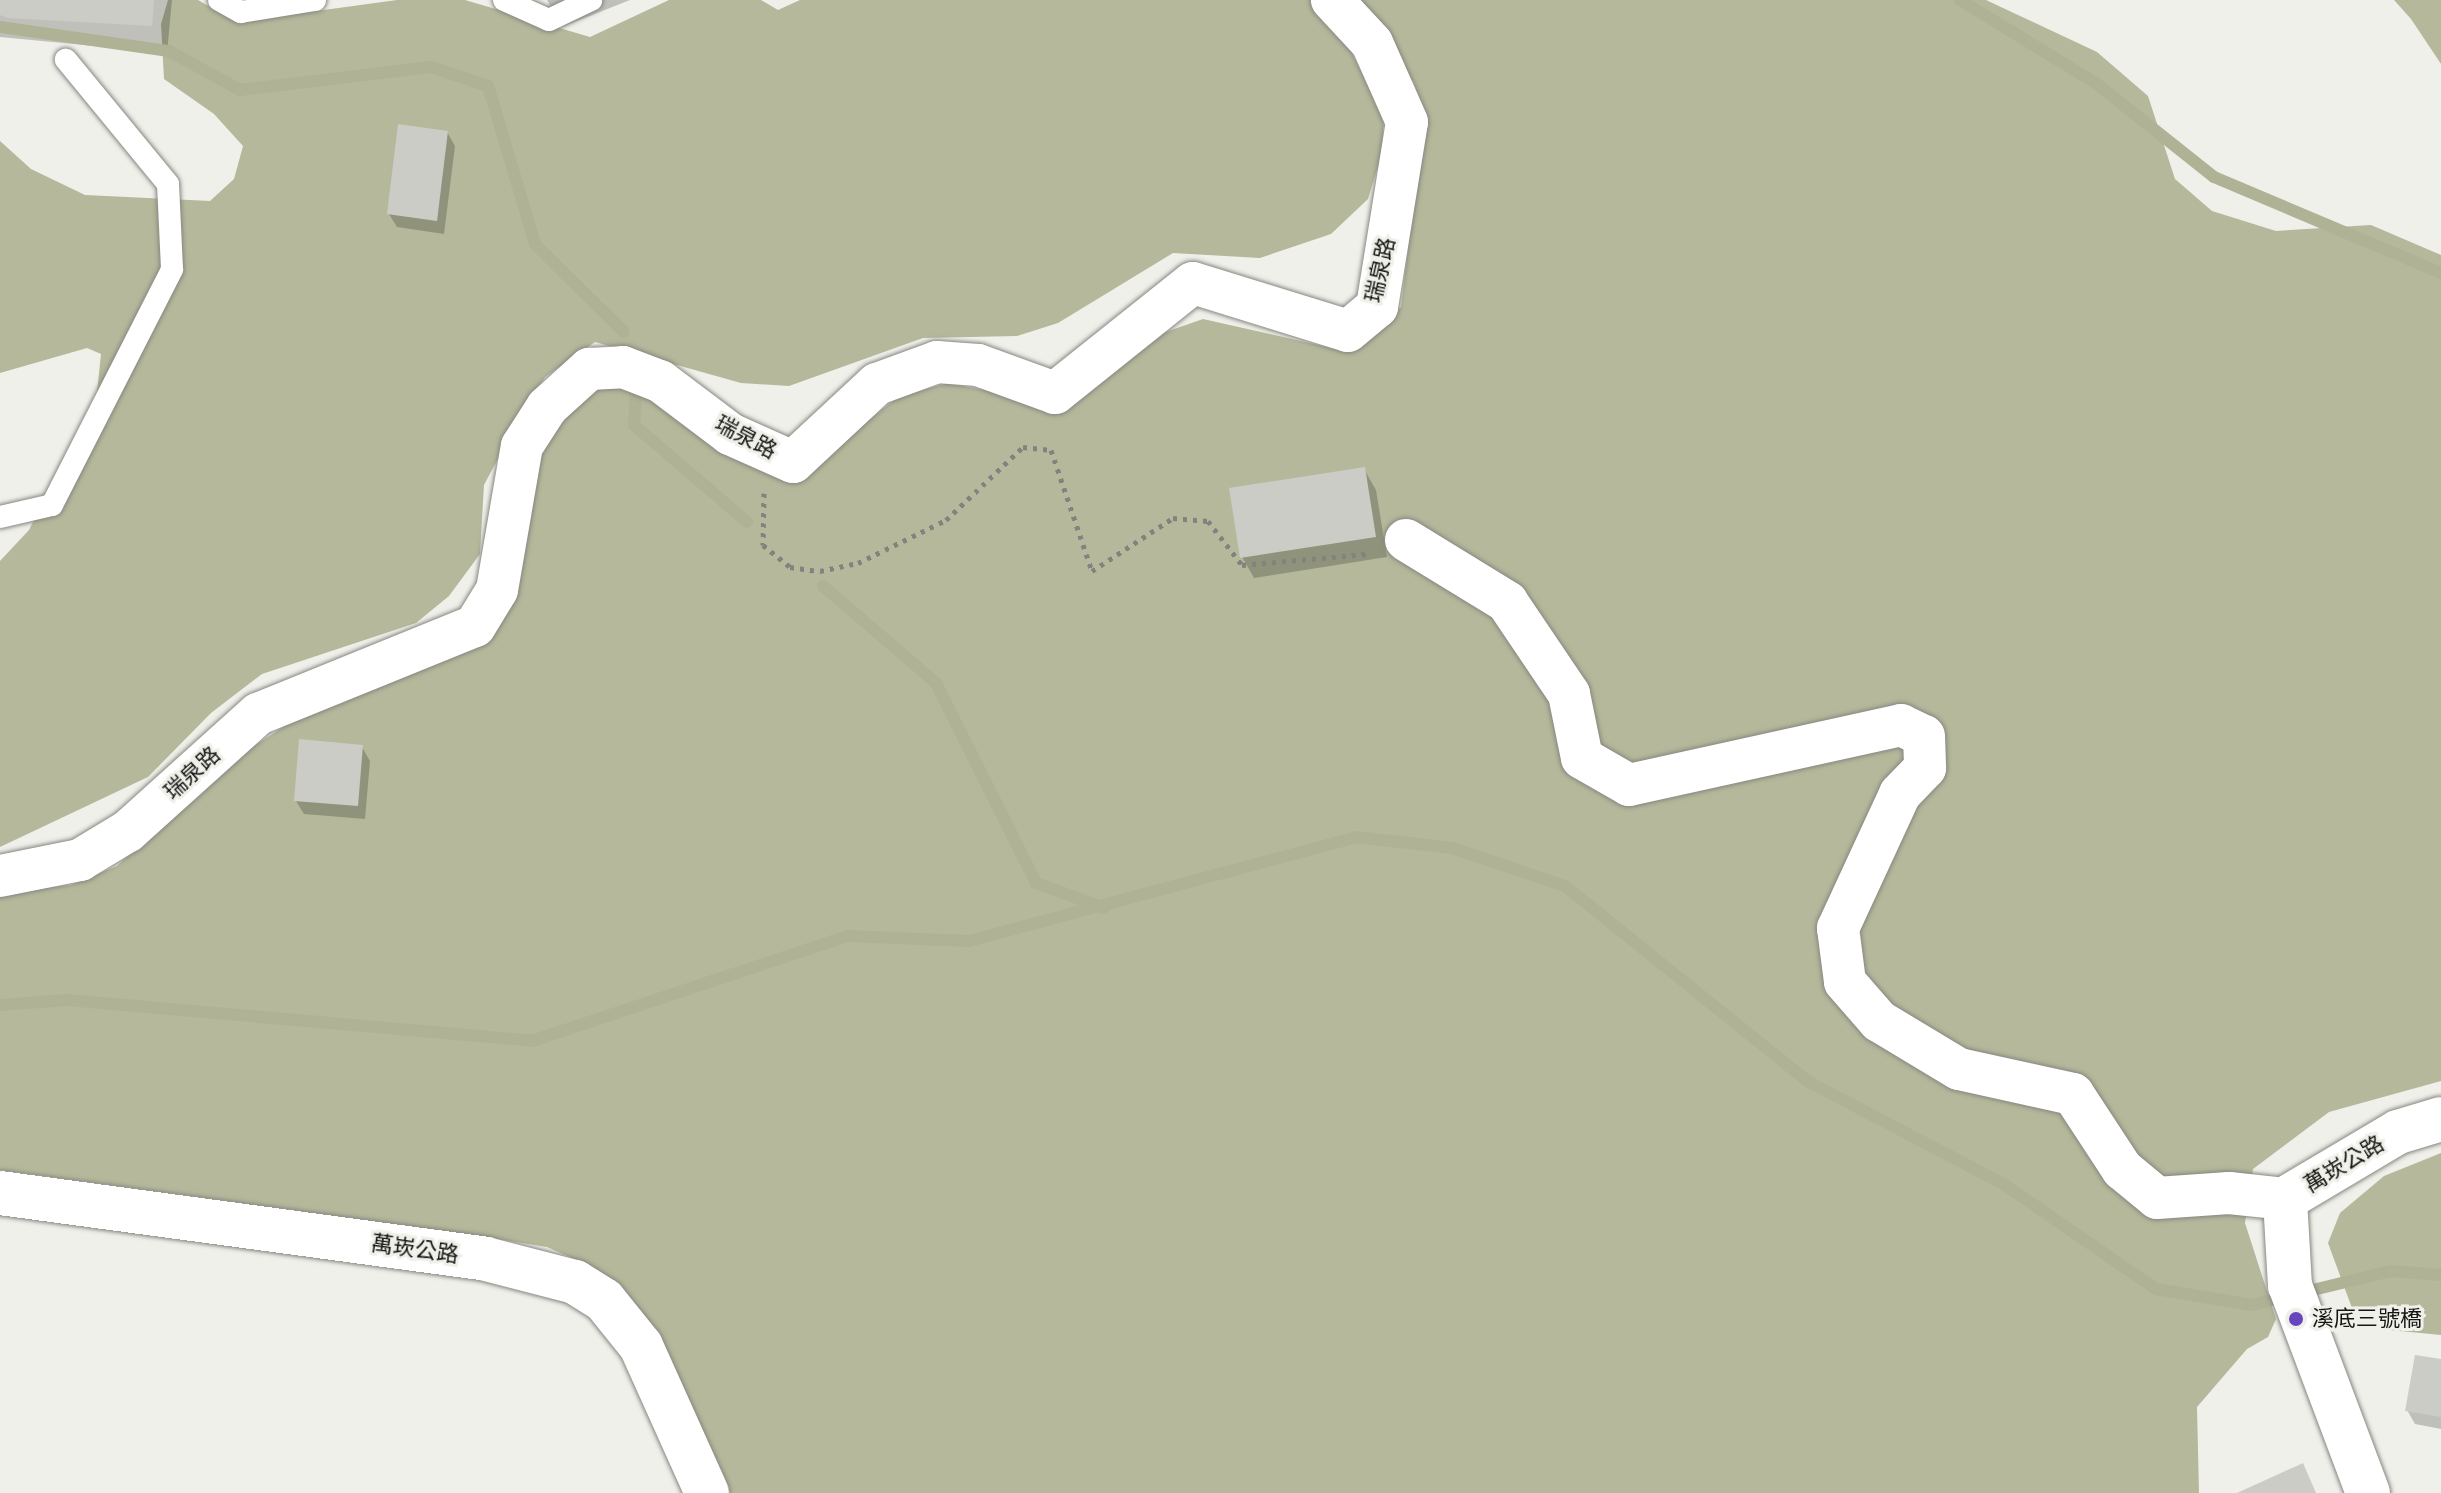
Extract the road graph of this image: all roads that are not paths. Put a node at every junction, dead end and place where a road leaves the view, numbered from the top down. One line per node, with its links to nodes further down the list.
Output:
1 (219, 0): 2 (lane)
2 (315, 0)
3 (504, 0): 4 (lane)
4 (591, 0)
5 (1332, 0): 9 (street, 瑞泉路)
6 (66, 60): 7 (lane)
7 (0, 517)
8 (1406, 540): 12 (street)
9 (0, 876)
10 (2441, 1119): 12 (street, 萬崁公路)
11 (0, 1193): 13 (street, 萬崁公路)
12 (2285, 1199): 14 (street, 萬崁公路)
13 (707, 1493)
14 (2368, 1493)

